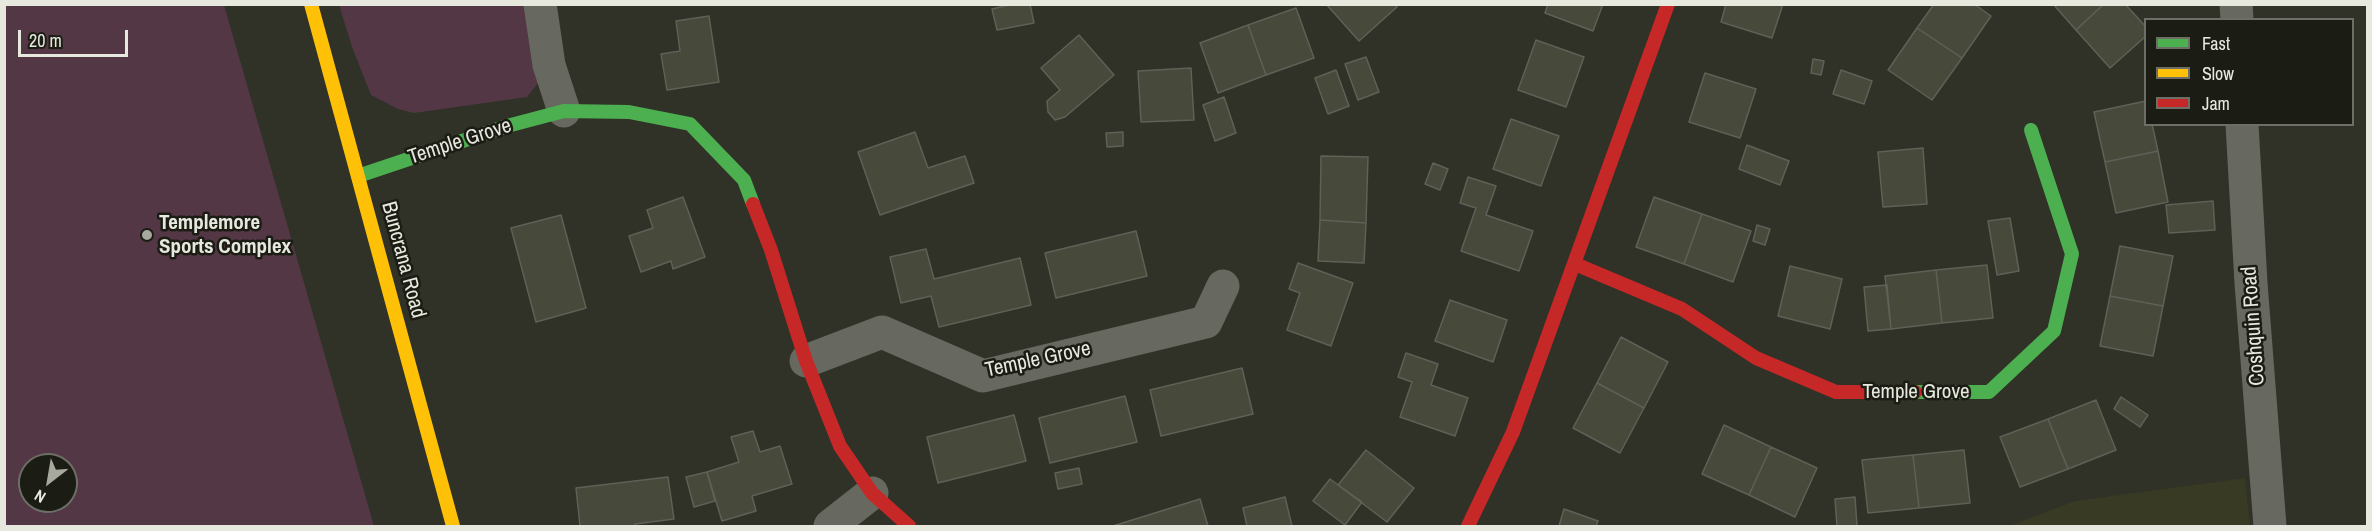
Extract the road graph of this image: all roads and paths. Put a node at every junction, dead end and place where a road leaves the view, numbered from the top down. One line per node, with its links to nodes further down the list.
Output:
1 (311, 4): 7 (main road, Buncrana Road)
2 (540, 4): 4 (street)
3 (1668, 4): 8 (main road)
4 (564, 111): 7 (main road, Temple Grove); 10 (main road, Temple Grove)
5 (2242, 126): 16 (street, Coshquin Road)
6 (2031, 130): 8 (main road, Temple Grove)
7 (358, 176): 12 (main road, Buncrana Road)
8 (1575, 264): 15 (main road)
9 (1222, 286): 10 (street, Temple Grove)
10 (806, 361): 11 (main road, Temple Grove)
11 (872, 493): 13 (street); 14 (main road, Temple Grove)
12 (453, 526)
13 (830, 526)
14 (909, 526)
15 (1468, 526)
16 (2270, 526)

